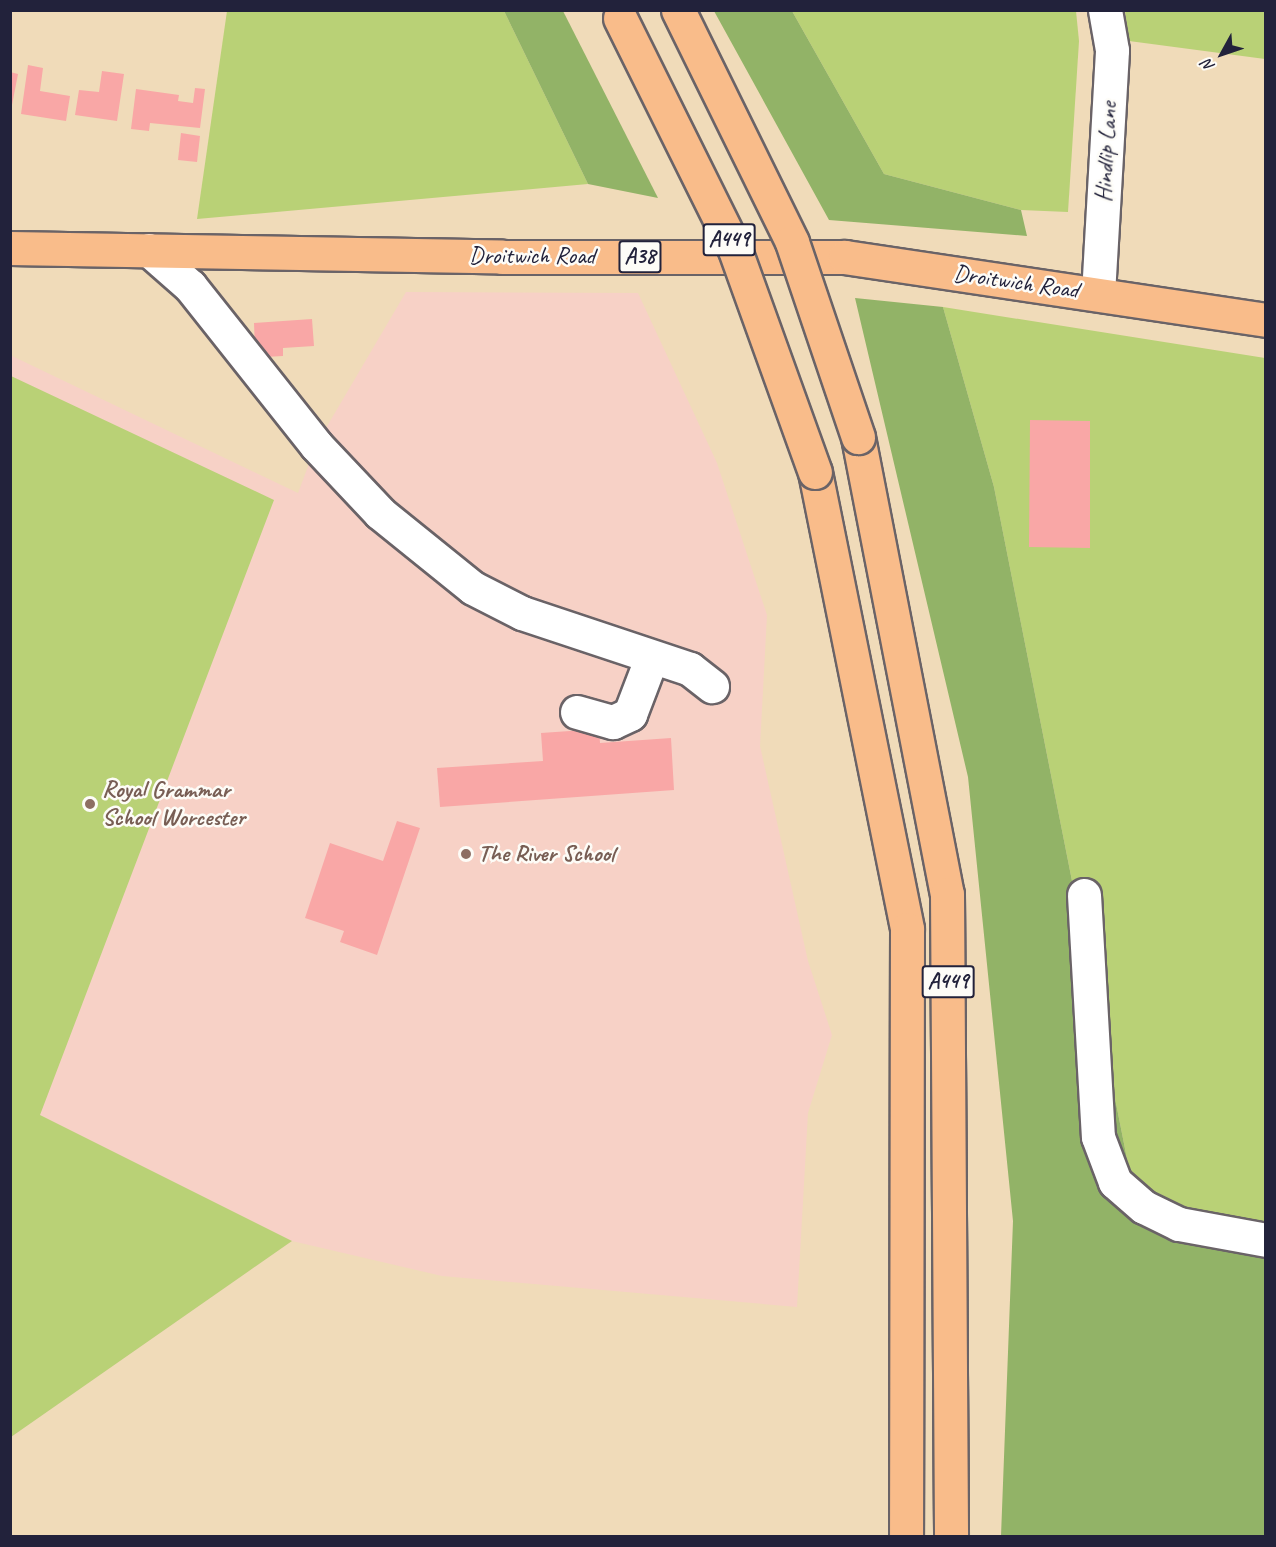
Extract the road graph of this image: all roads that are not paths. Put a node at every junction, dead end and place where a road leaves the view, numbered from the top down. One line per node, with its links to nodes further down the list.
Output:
1 (678, 10): 14 (main road, A449, bridge)
2 (1105, 10): 6 (street, Hindlip Lane)
3 (618, 14): 13 (main road, A449, bridge)
4 (10, 248): 5 (main road, Droitwich Road / A38)
5 (149, 250): 6 (main road, Droitwich Road / A38); 8 (street)
6 (1098, 294): 7 (main road, Droitwich Road / A38)
7 (1266, 320)
8 (651, 659): 9 (street); 10 (street)
9 (712, 686)
10 (577, 712)
11 (1084, 895): 12 (street)
12 (1266, 1240)
13 (906, 1536)
14 (951, 1536)

